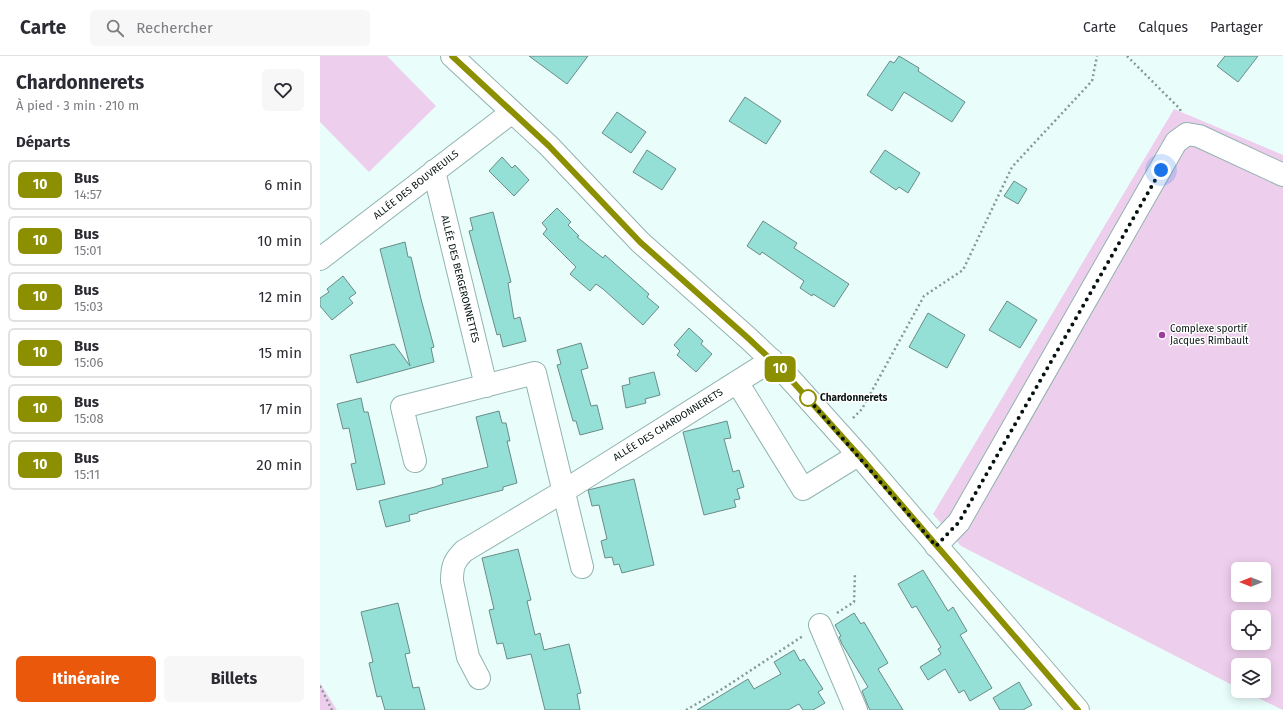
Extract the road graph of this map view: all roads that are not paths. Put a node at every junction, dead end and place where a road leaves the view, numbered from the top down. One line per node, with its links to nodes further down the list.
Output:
1 (452, 56): 2 (street)
2 (512, 112): 3 (street, ALLÉE DES BOUVREUILS); 6 (street)
3 (434, 171): 5 (street, ALLÉE DES BOUVREUILS); 8 (street, ALLÉE DES BERGERONNETTES)
4 (1283, 175): 12 (street)
5 (320, 259)
6 (772, 360): 7 (street, ALLÉE DES CHARDONNERETS); 9 (street)
7 (737, 382): 9 (street); 11 (street, ALLÉE DES CHARDONNERETS)
8 (486, 386): 10 (street); 11 (street)
9 (858, 455): 12 (street)
10 (415, 461)
11 (564, 491): 13 (street); 15 (street, ALLÉE DES CHARDONNERETS)
12 (936, 546): 17 (street)
13 (582, 567)
14 (820, 625): 16 (street)
15 (479, 678)
16 (856, 710)
17 (1078, 710)

